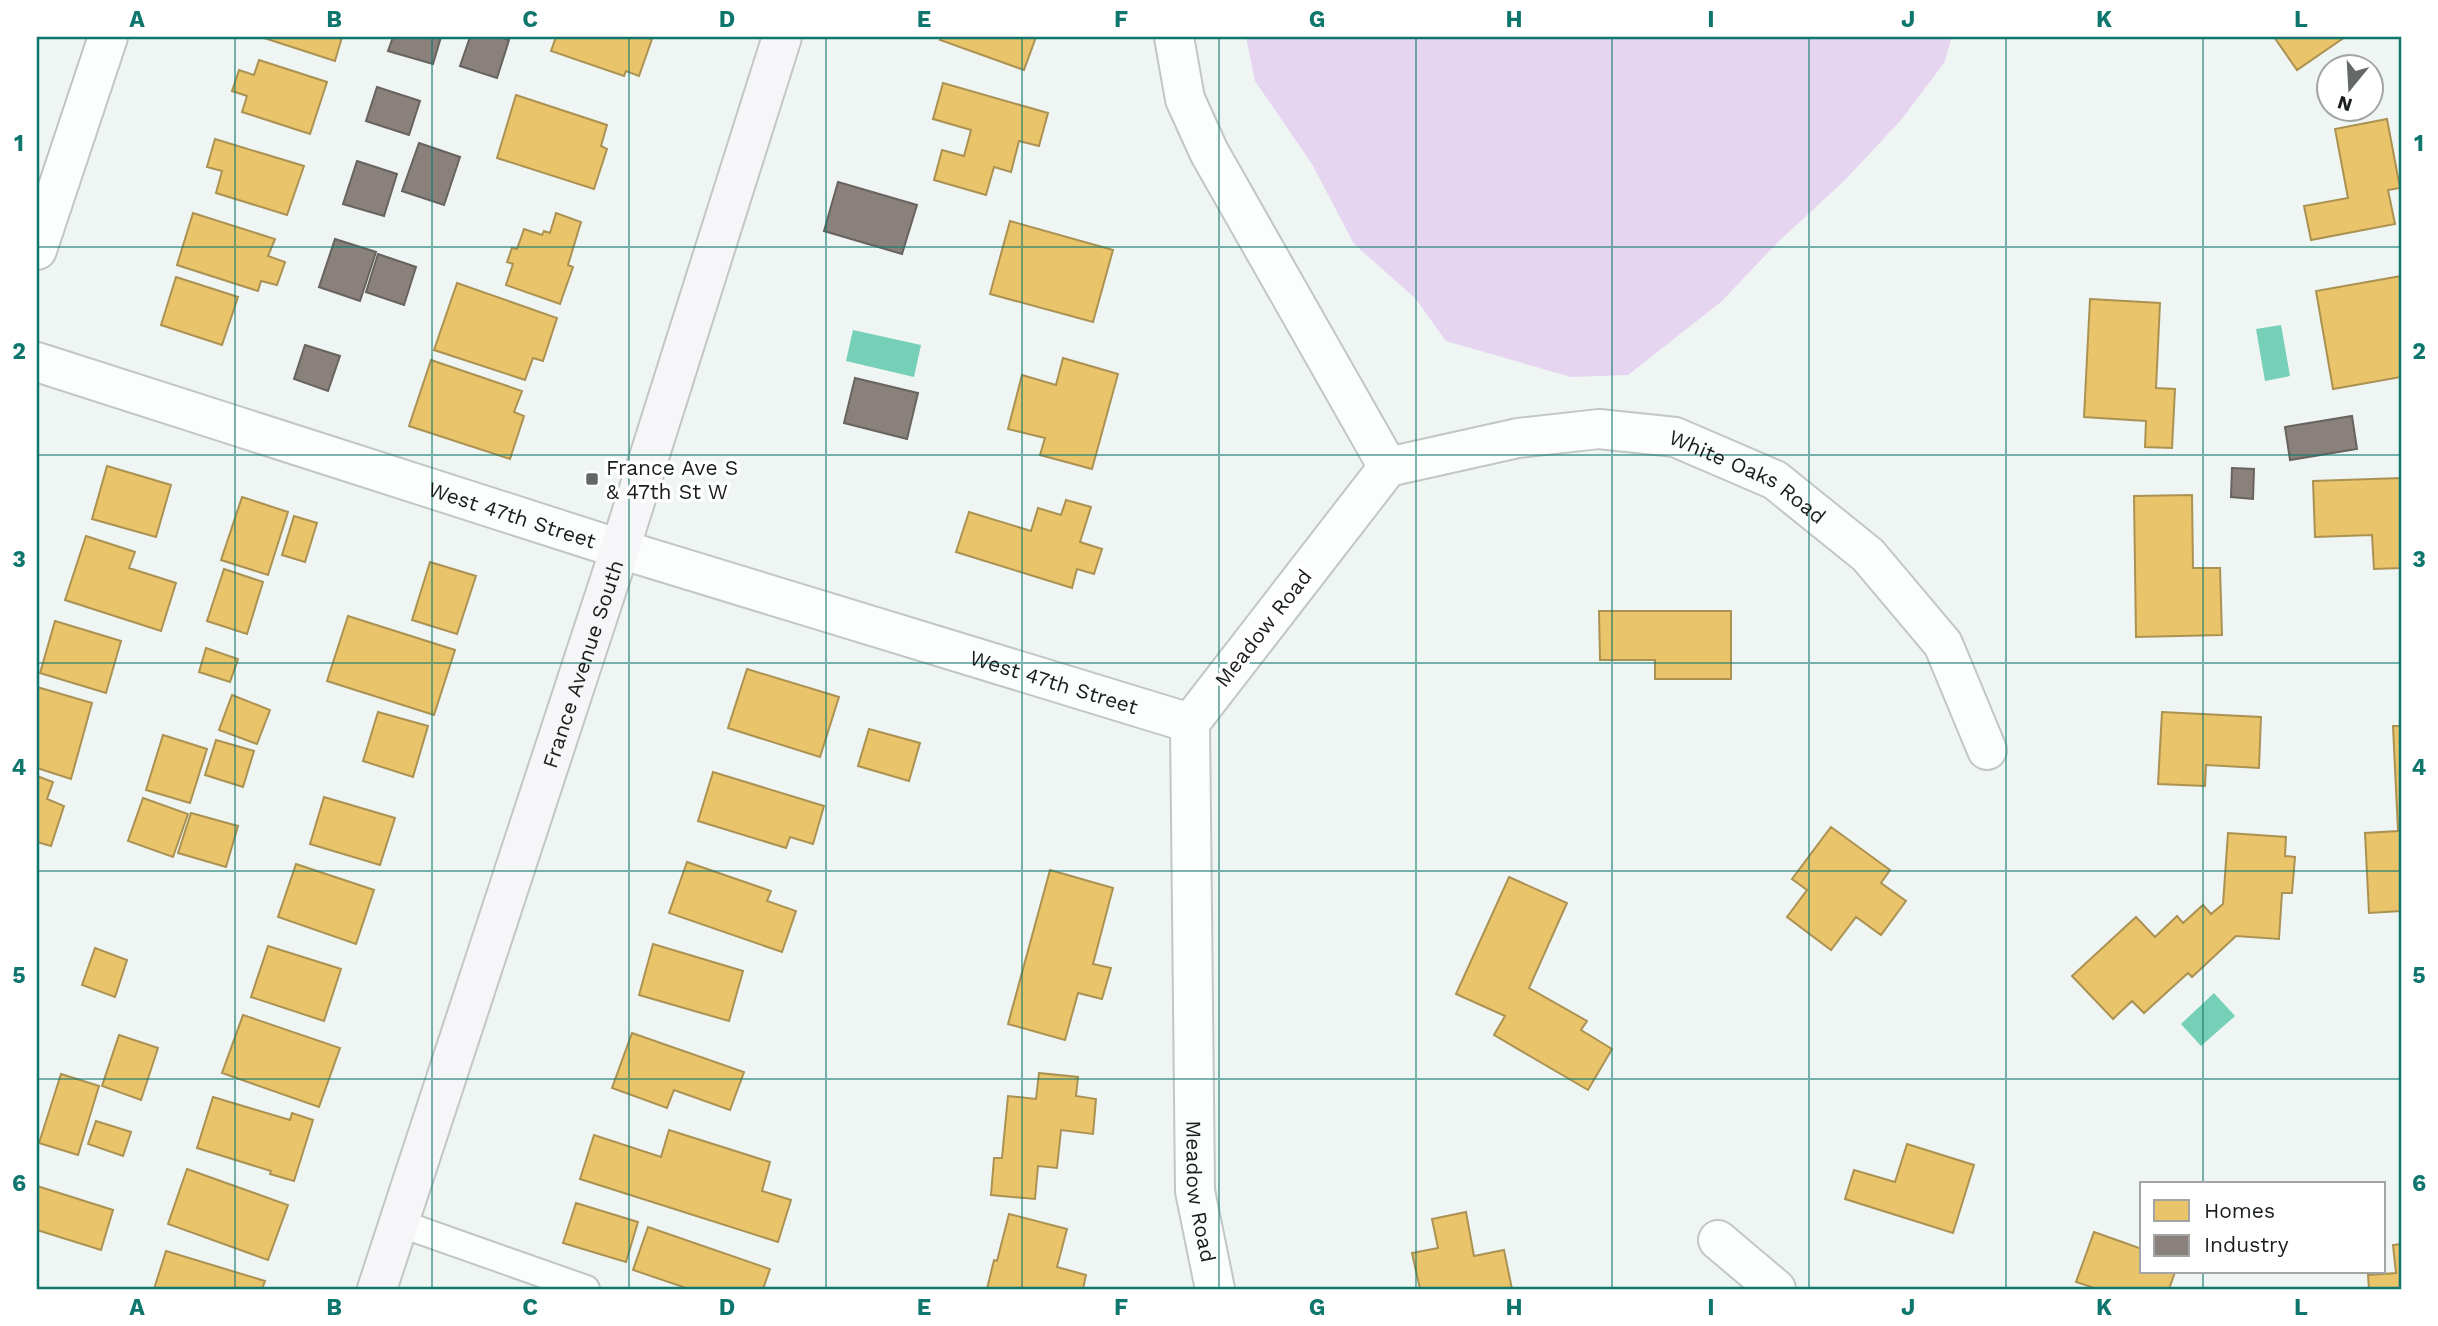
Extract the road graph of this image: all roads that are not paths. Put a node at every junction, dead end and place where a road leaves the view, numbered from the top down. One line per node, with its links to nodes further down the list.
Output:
1 (108, 37): 4 (street)
2 (782, 37): 7 (main road, France Avenue South)
3 (1174, 37): 6 (street)
4 (37, 250)
5 (37, 362): 7 (street, West 47th Street)
6 (1388, 467): 8 (street, Meadow Road); 9 (street, White Oaks Road)
7 (620, 549): 8 (street, West 47th Street); 10 (main road, France Avenue South)
8 (1190, 723): 14 (street, Meadow Road)
9 (1987, 750)
10 (398, 1223): 12 (main road, France Avenue South); 13 (lane)
11 (1718, 1240): 15 (street)
12 (377, 1289)
13 (586, 1289)
14 (1215, 1289)
15 (1775, 1289)

